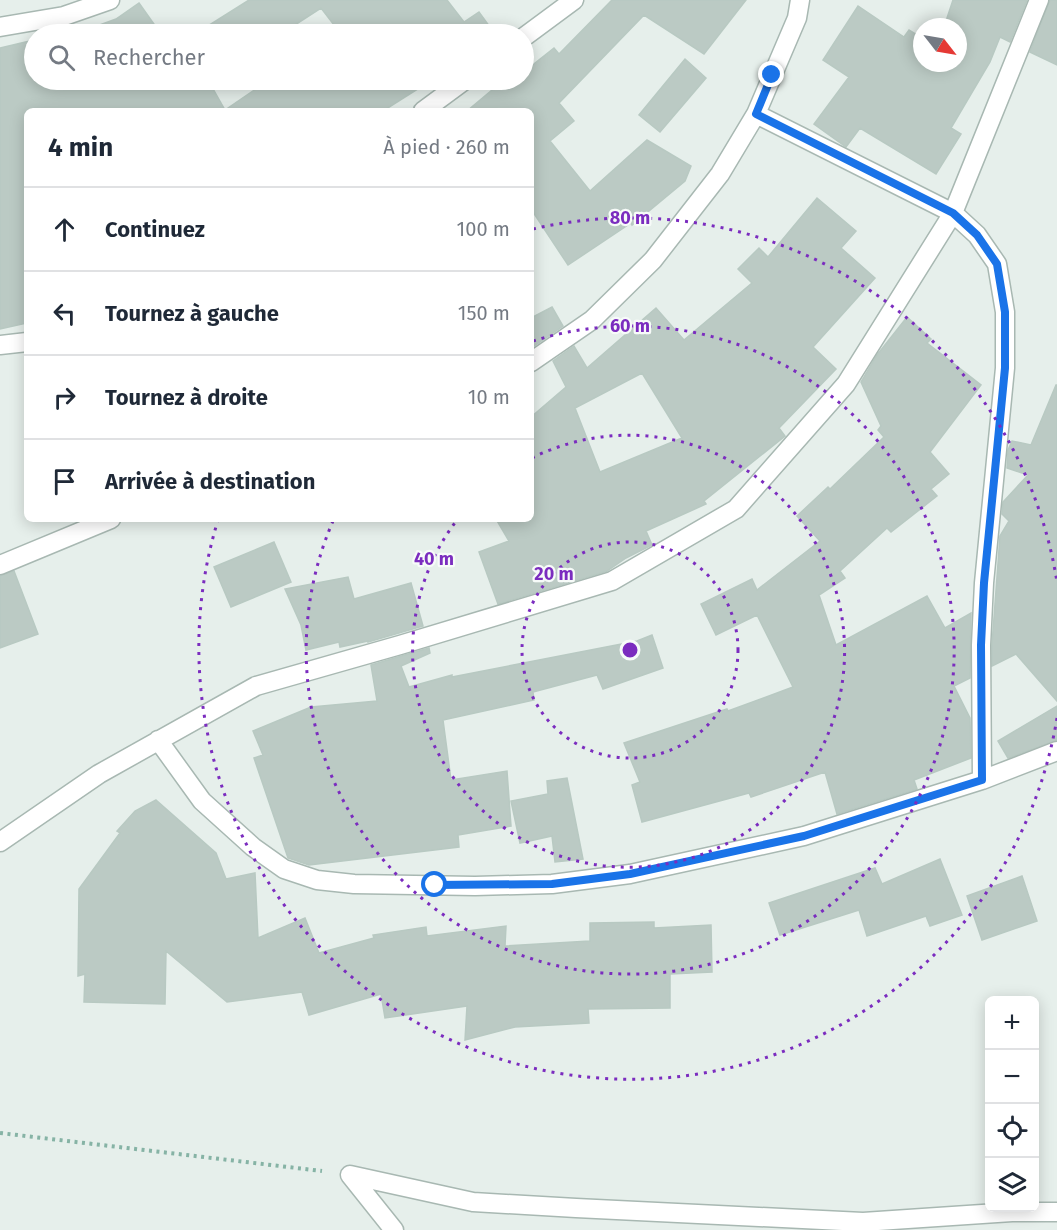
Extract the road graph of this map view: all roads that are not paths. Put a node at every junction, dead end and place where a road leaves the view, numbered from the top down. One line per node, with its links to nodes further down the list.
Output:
1 (110, 0): 5 (street)
2 (574, 0): 6 (street)
3 (800, 0): 9 (street)
4 (1039, 0): 10 (street)
5 (0, 27)
6 (534, 30)
7 (451, 90): 8 (street)
8 (427, 108)
9 (756, 114): 10 (street); 13 (street)
10 (953, 213): 16 (street); 18 (street)
11 (24, 342): 12 (street)
12 (0, 345)
13 (534, 360)
14 (104, 522): 15 (street)
15 (0, 565)
16 (158, 740): 18 (street); 19 (street)
17 (1057, 751): 18 (street)
18 (982, 780)
19 (0, 842)
20 (1057, 1212): 21 (street)
21 (866, 1226): 22 (street)
22 (394, 1230)

